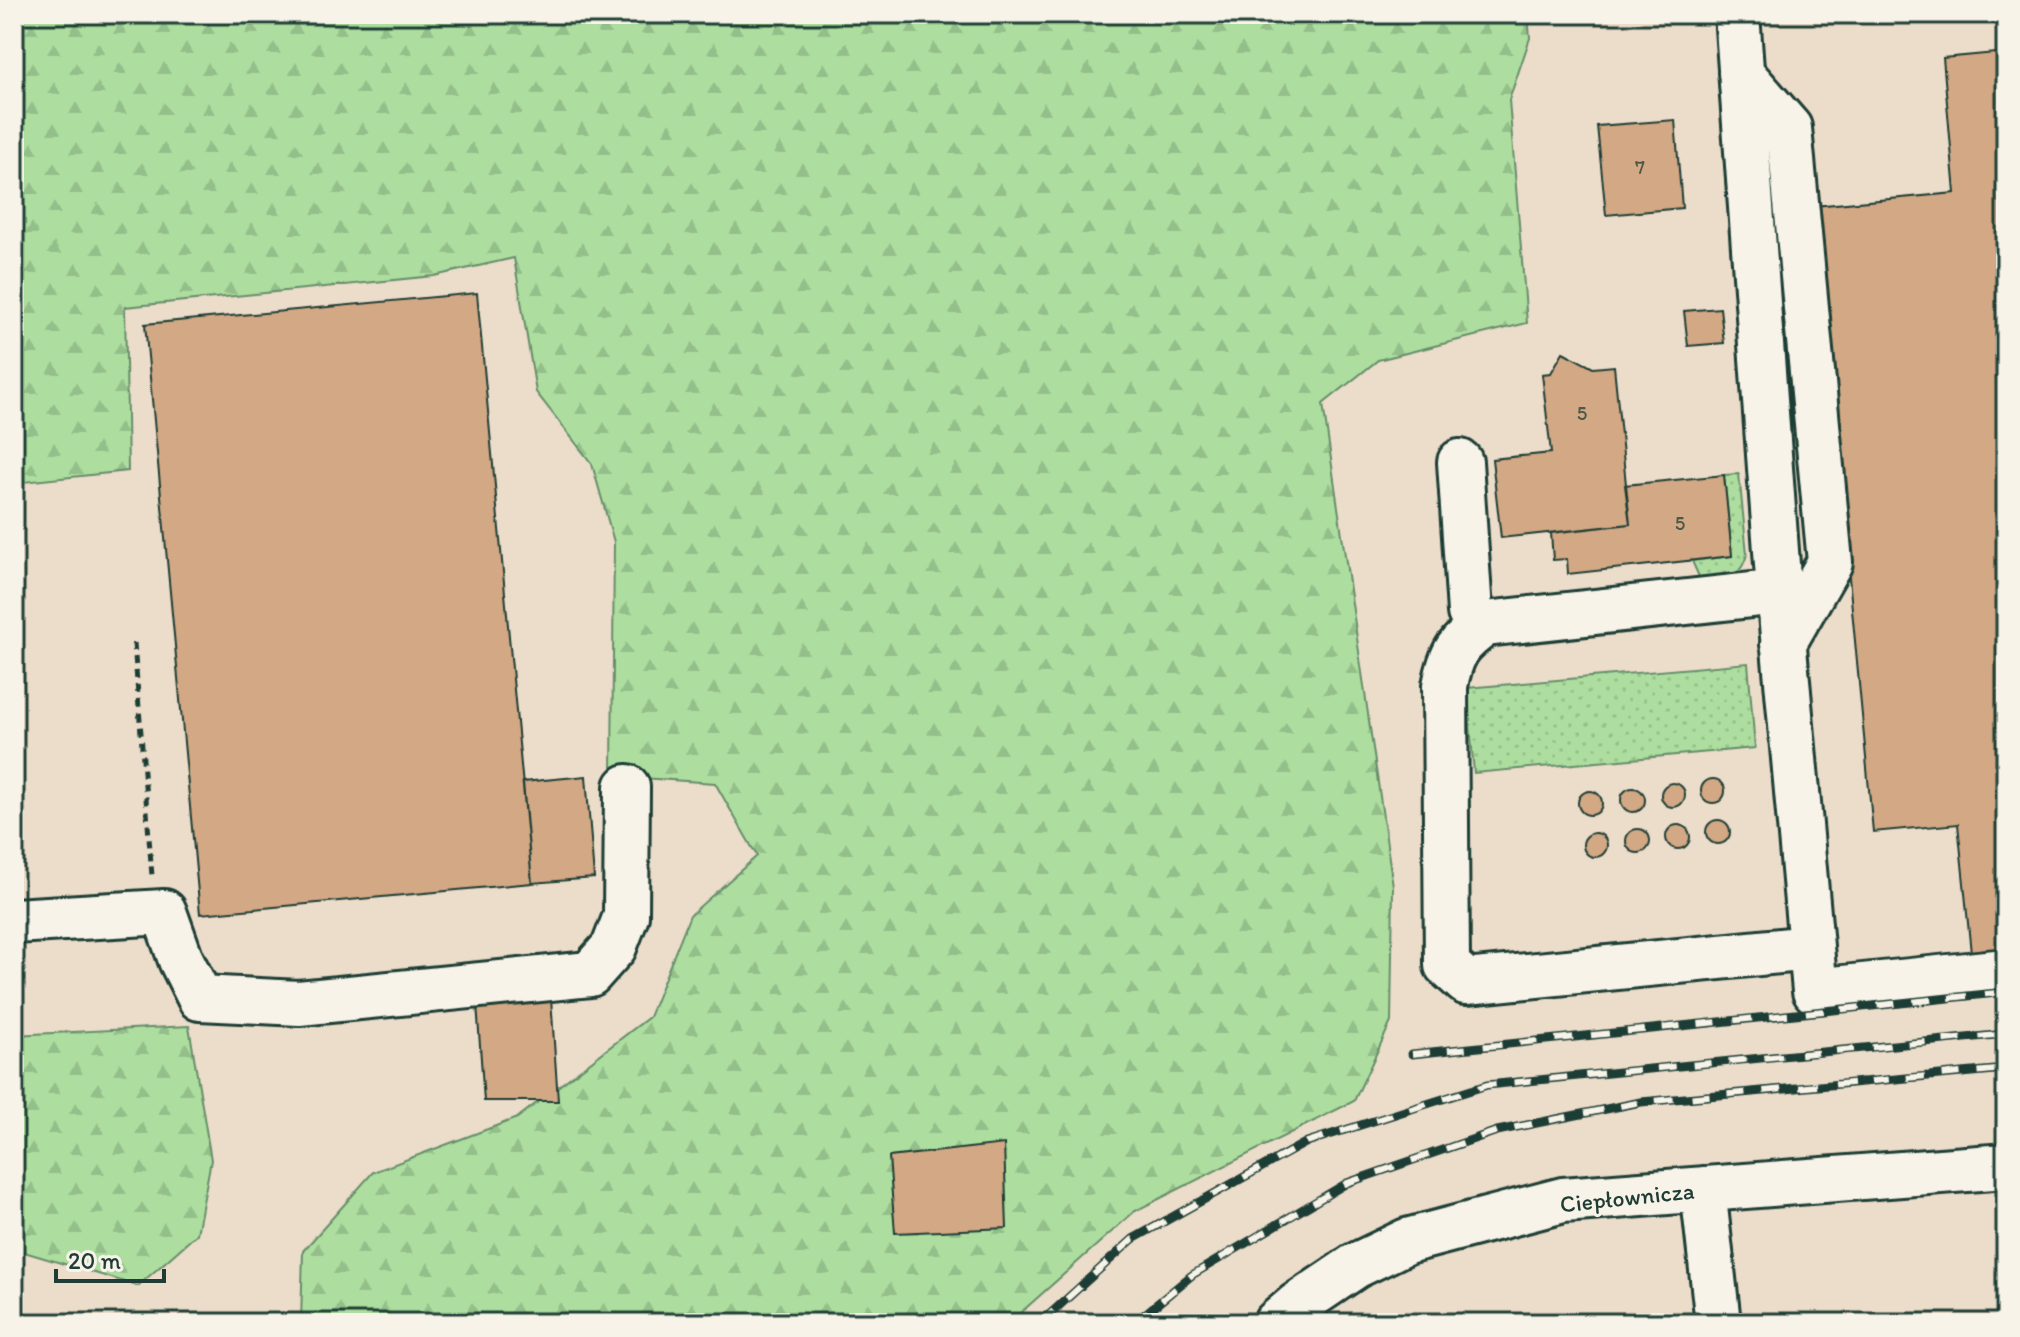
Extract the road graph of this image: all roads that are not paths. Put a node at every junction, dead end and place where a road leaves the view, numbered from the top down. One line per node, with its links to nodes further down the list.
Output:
1 (1737, 14): 2 (lane)
2 (1741, 73): 4 (lane); 6 (lane)
3 (1460, 462): 5 (lane)
4 (1779, 592): 5 (lane); 6 (lane)
5 (1485, 624): 9 (lane)
6 (1783, 644): 9 (lane)
7 (627, 787): 8 (lane)
8 (14, 921)
9 (1810, 948): 10 (lane)
10 (2006, 971)
11 (2006, 1166): 12 (lane, Ciepłownicza)
12 (1703, 1189): 13 (lane, Ciepłownicza); 14 (lane)
13 (1276, 1323)
14 (1718, 1323)

